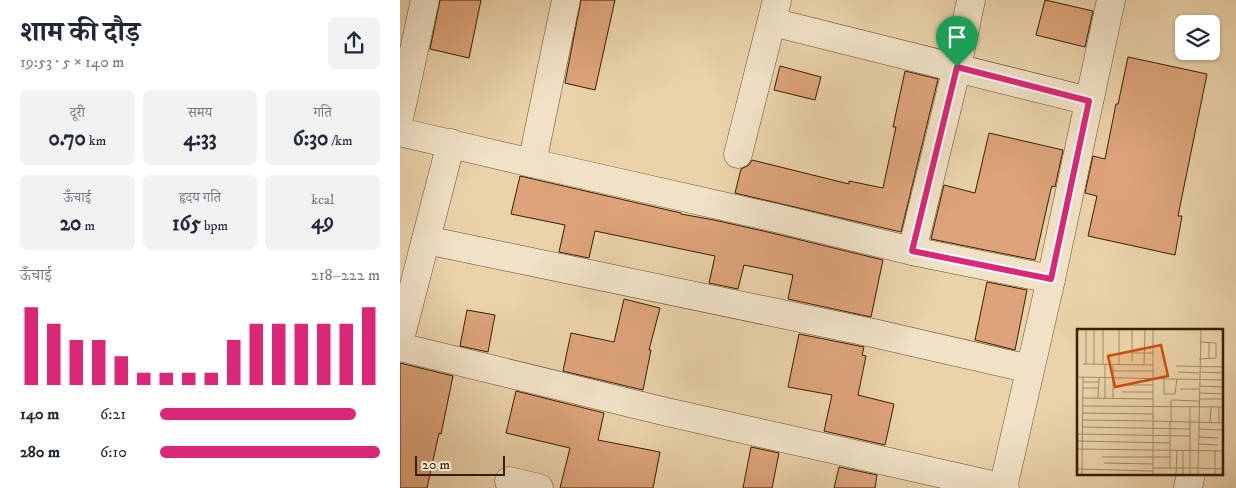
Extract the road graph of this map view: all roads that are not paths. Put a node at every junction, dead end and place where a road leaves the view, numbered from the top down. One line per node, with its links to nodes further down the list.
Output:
1 (425, 0): 8 (street)
2 (566, 0): 12 (street)
3 (971, 0): 6 (street)
4 (1111, 0): 7 (street)
5 (775, 11): 6 (street); 11 (street)
6 (957, 67): 7 (street); 14 (street)
7 (1089, 101): 15 (street)
8 (400, 114)
9 (400, 132): 10 (street)
10 (451, 143): 12 (street); 13 (street)
11 (738, 154)
12 (532, 163): 14 (street)
13 (426, 240): 16 (street); 18 (street)
14 (912, 251): 15 (street)
15 (1051, 279): 18 (street)
16 (400, 339)
17 (400, 347): 21 (street)
18 (1030, 370): 21 (street)
19 (509, 481): 20 (street)
20 (539, 488)
21 (1003, 488)

